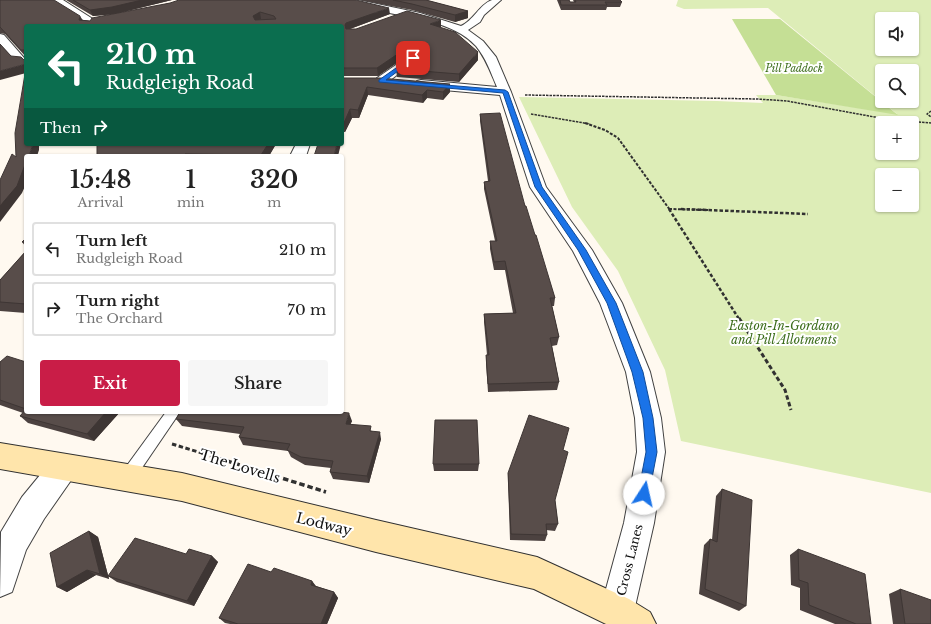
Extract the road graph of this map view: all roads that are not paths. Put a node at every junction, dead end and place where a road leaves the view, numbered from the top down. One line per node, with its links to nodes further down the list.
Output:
1 (11, 0): 8 (street)
2 (346, 0): 4 (street, Cross Lanes)
3 (497, 0): 9 (street)
4 (361, 2): 5 (street, Cross Lanes)
5 (407, 13): 7 (street); 9 (street, Cross Lanes)
6 (103, 20): 8 (street)
7 (390, 20)
8 (89, 24)
9 (461, 30): 18 (street, Cross Lanes)
10 (0, 37): 12 (street)
11 (413, 58): 15 (street)
12 (23, 61): 13 (street)
13 (7, 62)
14 (366, 81): 15 (street)
15 (381, 81): 16 (street)
16 (396, 82)
17 (411, 84): 18 (street)
18 (508, 100): 24 (street, Cross Lanes)
19 (172, 414): 22 (lane)
20 (0, 456): 21 (street, Lodway)
21 (64, 467): 22 (street, Lodway); 23 (street)
22 (127, 477): 24 (street, Lodway)
23 (0, 580)
24 (627, 617)

